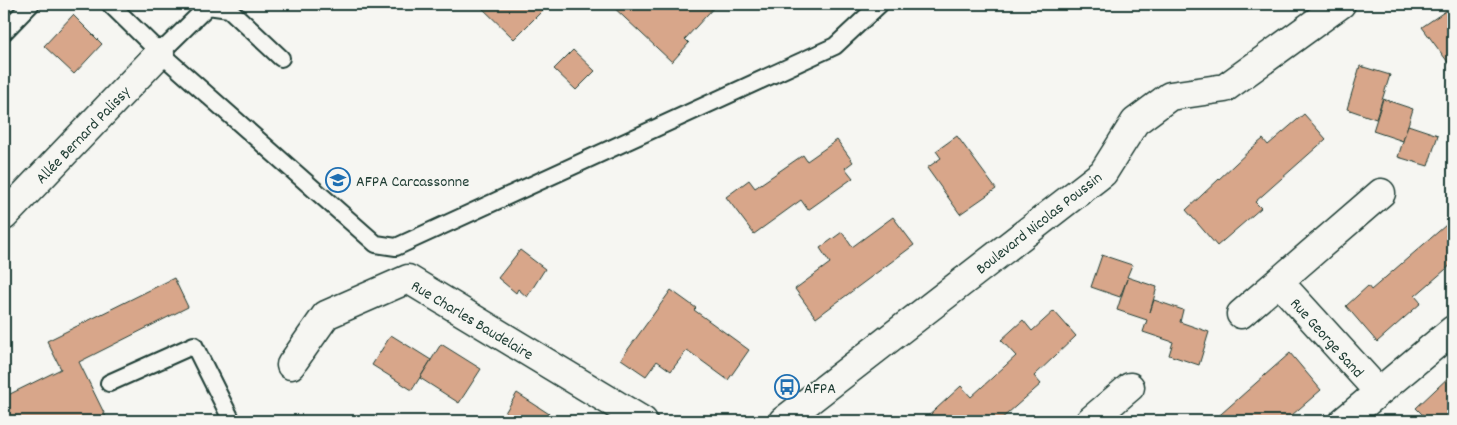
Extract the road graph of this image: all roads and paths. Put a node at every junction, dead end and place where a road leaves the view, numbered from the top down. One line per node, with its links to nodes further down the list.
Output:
1 (31, 4): 5 (lane)
2 (110, 4): 6 (lane)
3 (880, 4): 6 (lane)
4 (1341, 4): 19 (street, Boulevard Nicolas Poussin)
5 (4, 32)
6 (160, 53): 7 (lane); 9 (street, Allée Bernard Palissy)
7 (281, 58)
8 (1380, 193): 10 (street, Rue George Sand)
9 (4, 216)
10 (1279, 282): 11 (street, Rue George Sand); 16 (street, Rue George Sand)
11 (1241, 314)
12 (1453, 330): 16 (street)
13 (290, 365): 18 (street, Rue Charles Baudelaire)
14 (109, 383): 17 (lane)
15 (1130, 387): 20 (street)
16 (1378, 391): 21 (street)
17 (232, 421)
18 (643, 421)
19 (783, 421)
20 (1090, 421)
21 (1344, 421)

